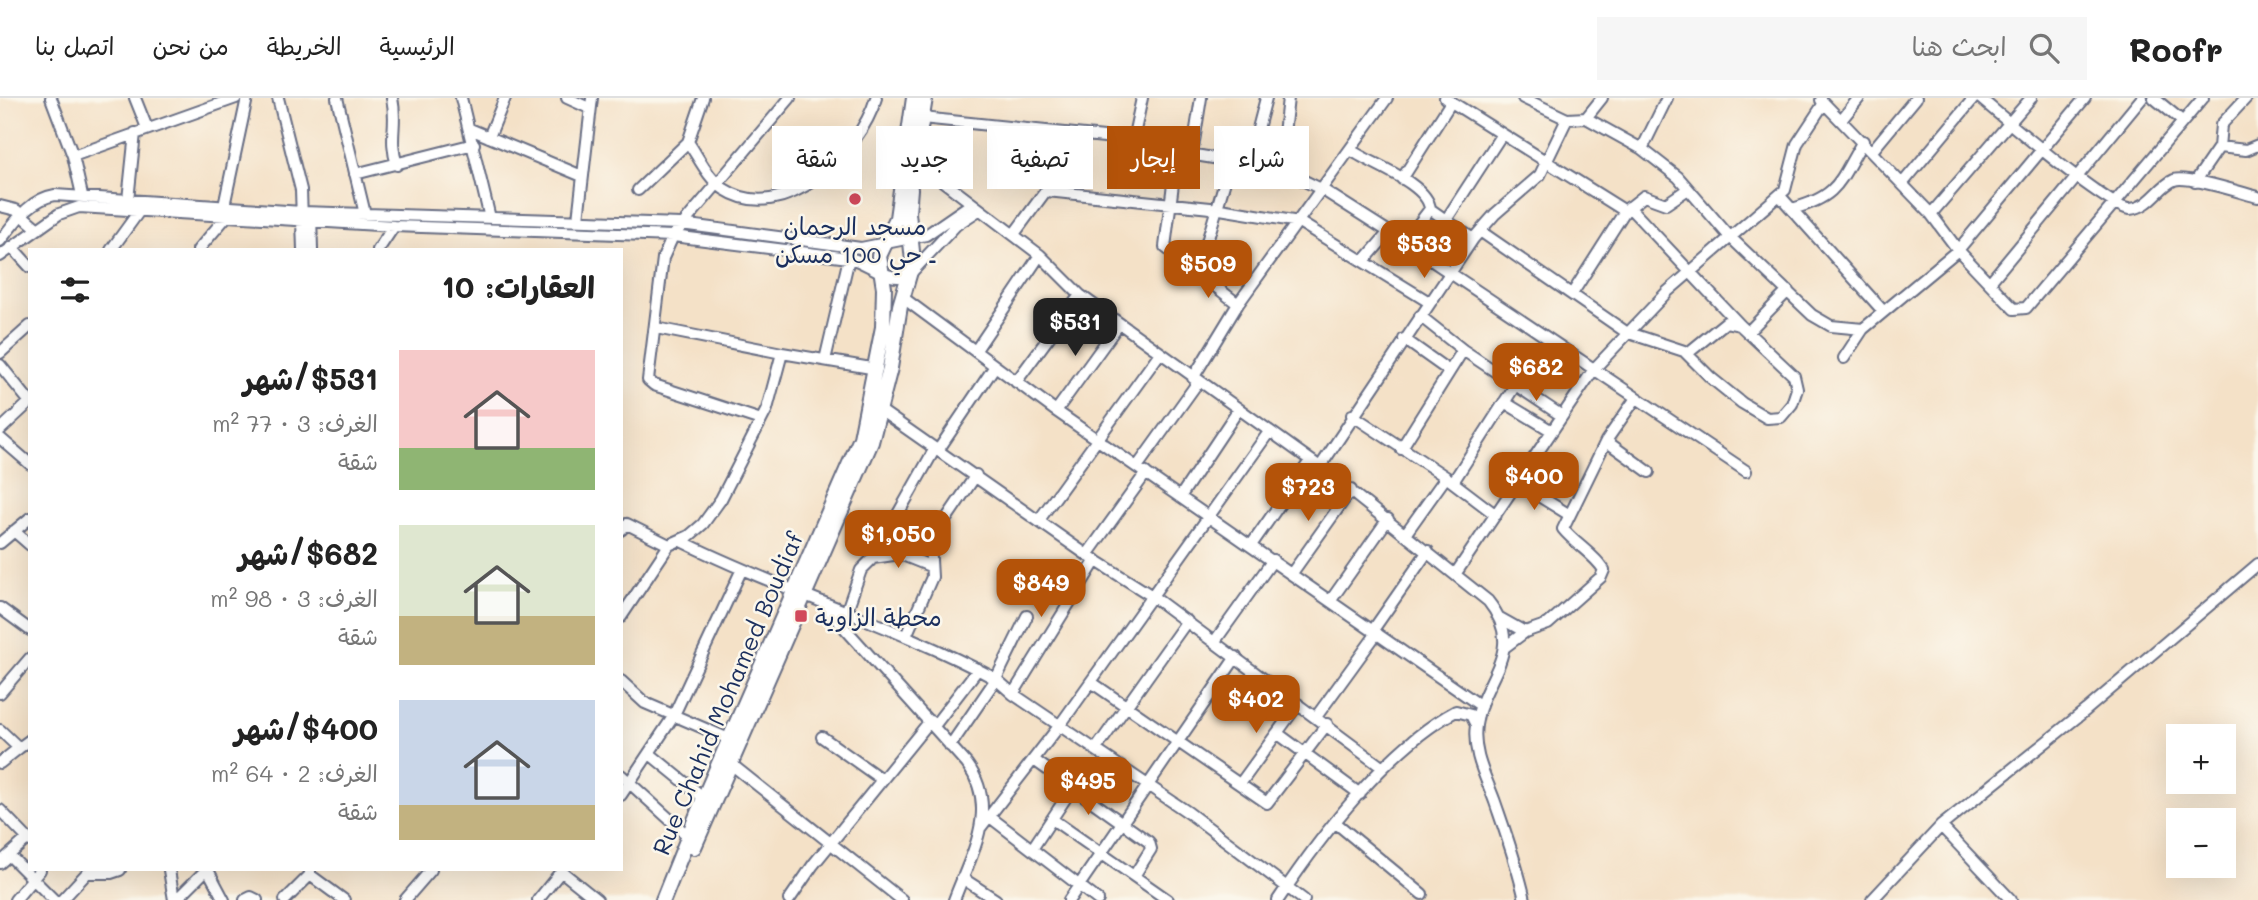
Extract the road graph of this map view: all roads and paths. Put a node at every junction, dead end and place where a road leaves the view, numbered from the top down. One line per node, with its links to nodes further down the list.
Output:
1 (51, 98): 64 (street)
2 (135, 98): 50 (street)
3 (236, 98): 36 (street)
4 (247, 98): 96 (street)
5 (278, 98): 97 (street)
6 (337, 98): 67 (street)
7 (392, 98): 66 (street)
8 (461, 98): 51 (street)
9 (505, 98): 54 (street)
10 (567, 98): 37 (street)
11 (703, 98): 56 (street)
12 (790, 98): 73 (street)
13 (876, 98): 73 (street)
14 (914, 98): 118 (main road, Rue Chahid Mohamed Boudiaf)
15 (926, 98): 38 (main road, Rue Chahid Mohamed Boudiaf)
16 (1142, 98): 46 (street)
17 (1202, 98): 47 (street)
18 (1266, 98): 48 (street)
19 (1288, 98): 49 (street)
20 (1522, 98): 40 (street)
21 (1602, 98): 39 (street)
22 (1667, 98): 61 (street)
23 (1859, 98): 41 (street)
24 (1916, 98): 63 (street)
25 (1974, 98): 74 (street)
26 (1980, 98): 43 (street)
27 (2031, 98): 43 (street)
28 (2085, 98): 60 (street)
29 (2141, 98): 69 (street)
30 (2154, 98): 42 (street)
31 (2203, 98): 42 (street)
32 (2246, 98): 59 (street)
33 (1384, 99): 62 (street)
34 (1448, 100): 53 (street); 70 (street)
35 (1821, 100): 41 (street); 84 (street)
36 (214, 101): 50 (street)
37 (590, 103): 68 (street)
38 (922, 118): 44 (main road, Rue Chahid Mohamed Boudiaf); 45 (street)
39 (1586, 118): 40 (street); 61 (street)
40 (1567, 119): 65 (street)
41 (1842, 119): 55 (street)
42 (2182, 121): 87 (street)
43 (2010, 124): 60 (street); 100 (street)
44 (921, 126)
45 (988, 126)
46 (1136, 126)
47 (1197, 126)
48 (1259, 126)
49 (1285, 126)
50 (147, 128): 52 (street)
51 (470, 129): 54 (street); 57 (street)
52 (135, 133): 64 (street); 86 (street)
53 (1502, 134): 65 (street); 104 (street)
54 (489, 137): 68 (street)
55 (1863, 141): 63 (street); 94 (street)
56 (688, 142): 73 (street); 80 (street)
57 (474, 144): 66 (street); 101 (street)
58 (2258, 145): 59 (street)
59 (2219, 147): 71 (street)
60 (2044, 148): 69 (street); 127 (street)
61 (1642, 149): 79 (street)
62 (1351, 150): 70 (street); 81 (street)
63 (1872, 151): 74 (street)
64 (73, 156): 83 (street)
65 (1548, 162): 93 (street); 113 (street)
66 (397, 165): 67 (street)
67 (355, 174): 99 (street)
68 (582, 176): 103 (street)
69 (2077, 177): 87 (street); 138 (street)
70 (1402, 179): 92 (street)
71 (2196, 182): 85 (street); 87 (street)
72 (1309, 183): 81 (street)
73 (717, 184): 107 (street)
74 (1902, 184): 100 (street)
75 (911, 189): 116 (main road, Rue Chahid Mohamed Boudiaf)
76 (952, 189): 90 (street)
77 (1172, 189): 89 (street)
78 (1225, 189): 91 (street)
79 (1688, 189): 93 (street); 115 (street)
80 (638, 190)
81 (1323, 190): 105 (street); 111 (street)
82 (1048, 191): 89 (street); 112 (street)
83 (82, 195): 86 (street); 98 (street)
84 (1780, 196): 94 (street); 115 (street)
85 (2258, 197)
86 (128, 200): 96 (street)
87 (2112, 203): 138 (street)
88 (0, 205): 98 (street)
89 (1170, 205): 91 (street); 135 (street)
90 (975, 207): 112 (street); 116 (street); 137 (street)
91 (1220, 209): 105 (street); 135 (street)
92 (1430, 209): 104 (street); 119 (street)
93 (1627, 209): 133 (street); 140 (street)
94 (1792, 209): 145 (street)
95 (140, 211): 96 (street); 110 (street); 121 (street)
96 (226, 211): 97 (street); 122 (street)
97 (306, 213): 99 (street); 108 (street); 123 (street); 124 (street)
98 (22, 214): 109 (street); 110 (street)
99 (365, 214): 106 (street)
100 (1931, 214): 127 (street)
101 (490, 218): 103 (street); 106 (street)
102 (0, 219): 109 (street)
103 (578, 219): 107 (street)
104 (1446, 220): 113 (street)
105 (1299, 222): 131 (street); 144 (street)
106 (442, 223): 108 (street); 114 (street)
107 (681, 224): 114 (street); 126 (street)
108 (394, 226): 125 (street)
109 (9, 229): 117 (street); 120 (street)
110 (38, 229): 120 (street)
111 (1389, 232): 119 (street); 131 (street)
112 (1014, 234): 128 (street)
113 (1476, 235): 136 (street); 140 (street)
114 (673, 236): 126 (street); 149 (street)
115 (1729, 236): 133 (street); 139 (street)
116 (910, 238): 118 (street); 137 (main road, Rue Chahid Mohamed Boudiaf)
117 (0, 242)
118 (885, 243): 126 (street); 134 (main road, Rue Chahid Mohamed Boudiaf)
119 (1404, 243): 136 (street)
120 (17, 244): 129 (street); 132 (street)
121 (117, 248)
122 (199, 248)
123 (303, 248)
124 (312, 248)
125 (379, 248)
126 (823, 249): 130 (street)
127 (1958, 250): 138 (street); 145 (street)
128 (1040, 255): 141 (street); 154 (street)
129 (0, 256)
130 (849, 258): 134 (street); 161 (street)
131 (1364, 261): 143 (street)
132 (28, 263)
133 (1691, 270): 150 (street); 152 (street)
134 (879, 271): 137 (street); 164 (main road, Rue Chahid Mohamed Boudiaf)
135 (1198, 272): 144 (street)
136 (1449, 272): 143 (street); 165 (street)
137 (909, 274): 142 (main road, Rue Chahid Mohamed Boudiaf)
138 (1990, 282)
139 (1788, 291): 150 (street); 151 (street)
140 (1572, 294): 152 (street)
141 (1080, 295): 147 (street); 168 (street)
142 (902, 297): 154 (street); 176 (main road, Rue Chahid Mohamed Boudiaf)
143 (1429, 302): 146 (street)
144 (1238, 304): 167 (street)
145 (1883, 311): 151 (street)
146 (1420, 316): 153 (street); 155 (street)
147 (1119, 324): 158 (street); 175 (street)
148 (28, 328): 156 (street)
149 (656, 328): 157 (street); 179 (street)
150 (1744, 328): 159 (street); 159 (street)
151 (1863, 329): 160 (street)
152 (1626, 332): 159 (street); 165 (street)
153 (1404, 339): 166 (street); 177 (street)
154 (976, 350): 163 (street)
155 (1463, 350): 166 (street); 169 (street)
156 (0, 353)
157 (782, 353): 161 (street); 179 (street)
158 (1160, 353): 167 (street); 184 (street)
159 (1688, 353)
160 (1844, 358)
161 (825, 360): 164 (street)
162 (0, 365): 171 (street)
163 (995, 366): 168 (street); 186 (street)
164 (877, 369): 176 (main road, Rue Chahid Mohamed Boudiaf)
165 (1594, 369): 170 (street); 178 (street)
166 (1449, 371): 187 (street)
167 (1195, 380): 174 (street); 190 (street)
168 (1016, 382): 175 (street)
169 (1516, 384): 172 (street); 178 (street)
170 (1636, 398): 185 (street); 191 (street)
171 (28, 400)
172 (1504, 402): 181 (street); 194 (street)
173 (28, 404): 180 (street)
174 (1238, 410): 182 (street); 197 (street)
175 (1056, 411): 184 (street)
176 (876, 412): 186 (street); 221 (main road, Rue Chahid Mohamed Boudiaf)
177 (1352, 415): 187 (street); 189 (street)
178 (1562, 416): 181 (street)
179 (761, 421): 207 (street)
180 (0, 430)
181 (1552, 431): 195 (street)
182 (1269, 432): 189 (street); 200 (street)
183 (0, 438): 188 (street)
184 (1098, 439): 190 (street); 202 (street)
185 (1606, 441): 192 (street); 198 (street)
186 (939, 449): 193 (street); 214 (street)
187 (1401, 449): 194 (street)
188 (28, 462)
189 (1315, 464): 196 (street); 210 (street)
190 (1142, 470): 197 (street); 213 (street)
191 (1746, 471)
192 (1649, 472)
193 (976, 475): 202 (street); 217 (street)
194 (1450, 479): 199 (street); 206 (street)
195 (1518, 483): 198 (street); 199 (street)
196 (1351, 490): 203 (street); 219 (street)
197 (1180, 497): 200 (street)
198 (1567, 514): 233 (street)
199 (1496, 515): 220 (street)
200 (1210, 517): 210 (street); 222 (street)
201 (28, 520): 205 (street)
202 (1039, 520): 213 (street)
203 (1388, 520): 206 (street); 223 (street)
204 (623, 524): 211 (street)
205 (14, 531): 208 (street); 209 (street)
206 (1406, 533): 212 (street)
207 (681, 541): 211 (street); 218 (street)
208 (0, 543)
209 (28, 543)
210 (1251, 544): 215 (street)
211 (669, 545): 227 (street)
212 (1428, 551): 220 (street); 232 (street)
213 (1091, 557): 222 (street); 244 (street)
214 (873, 558): 217 (street); 226 (street)
215 (1273, 560): 219 (street); 235 (street)
216 (2258, 564): 284 (street)
217 (930, 566): 234 (street)
218 (741, 571): 221 (street); 248 (street)
219 (1292, 573): 223 (street)
220 (1456, 573): 229 (street)
221 (798, 594): 224 (street); 257 (main road, Rue Chahid Mohamed Boudiaf); 267 (main road, Rue Chahid Mohamed Boudiaf)
222 (1152, 596): 230 (street); 241 (street)
223 (1331, 600): 232 (street)
224 (823, 604): 226 (street); 250 (street)
225 (0, 608): 231 (street)
226 (847, 610): 234 (street)
227 (623, 614)
228 (1027, 616): 240 (street)
229 (1500, 618): 233 (street); 236 (street)
230 (1187, 621): 235 (street); 246 (street)
231 (28, 629)
232 (1375, 632): 247 (street); 249 (street)
233 (1525, 632): 236 (street)
234 (906, 636): 239 (street)
235 (1215, 641): 237 (street)
236 (1505, 647): 247 (street)
237 (1236, 657): 245 (street); 258 (street)
238 (28, 660): 243 (street)
239 (978, 669): 240 (street); 250 (street)
240 (996, 679): 244 (street); 260 (street)
241 (1091, 682): 246 (street); 252 (street)
242 (623, 683): 248 (street)
243 (2, 686)
244 (1013, 694): 252 (street)
245 (1298, 704): 249 (street); 255 (street)
246 (1126, 705): 258 (street); 262 (street)
247 (1481, 706): 253 (street)
248 (673, 717): 257 (street); 264 (street)
249 (1316, 717): 251 (street)
250 (932, 724): 260 (street); 270 (street)
251 (1327, 724): 263 (street); 268 (street)
252 (1060, 725): 262 (street); 265 (street)
253 (1476, 725): 268 (street); 329 (street)
254 (0, 730): 261 (street)
255 (1277, 733): 263 (street); 273 (street)
256 (822, 737): 270 (street)
257 (729, 739): 277 (main road, Rue Chahid Mohamed Boudiaf)
258 (1178, 740): 272 (street); 273 (street)
259 (28, 741): 261 (street)
260 (950, 746): 283 (street)
261 (19, 748): 266 (street)
262 (1096, 749): 272 (street)
263 (1306, 753): 273 (street); 276 (street)
264 (650, 754): 271 (street); 277 (street)
265 (1034, 760): 274 (street); 279 (street)
266 (0, 763)
267 (731, 764): 287 (street); 319 (main road, Rue Chahid Mohamed Boudiaf)
268 (1383, 768): 276 (street)
269 (623, 777): 271 (street)
270 (881, 779): 287 (street)
271 (630, 783): 275 (street); 285 (street)
272 (1147, 784): 281 (street); 304 (street)
273 (1240, 784)
274 (1073, 787): 280 (street); 281 (street)
275 (623, 792)
276 (1360, 794): 282 (street)
277 (704, 798): 285 (main road, Rue Chahid Mohamed Boudiaf)
278 (0, 810): 286 (street)
279 (990, 817): 283 (street); 288 (street)
280 (1052, 819): 288 (street); 289 (street)
281 (1121, 821): 289 (street); 300 (street)
282 (1336, 823): 304 (street); 305 (street)
283 (981, 827): 301 (street)
284 (1941, 827): 330 (street); 331 (street)
285 (688, 836): 318 (main road, Rue Chahid Mohamed Boudiaf)
286 (28, 840): 290 (street)
287 (832, 842): 320 (street); 321 (street)
288 (1032, 849): 303 (street)
289 (1100, 853): 300 (street); 303 (street)
290 (4, 859): 302 (street)
291 (39, 871): 302 (street)
292 (117, 871): 310 (street)
293 (169, 871): 311 (street)
294 (206, 871): 311 (street)
295 (208, 871): 312 (street)
296 (430, 871): 317 (street)
297 (561, 871): 306 (street)
298 (563, 871): 307 (street)
299 (310, 872): 315 (street); 316 (street)
300 (1134, 876): 326 (street)
301 (962, 878): 322 (street); 323 (street)
302 (33, 880): 308 (street); 309 (street)
303 (1078, 886): 324 (street); 325 (street)
304 (1287, 886): 327 (street); 328 (street)
305 (1422, 894)
306 (542, 899)
307 (595, 899)
308 (15, 900)
309 (54, 900)
310 (62, 900)
311 (175, 900)
312 (224, 900)
313 (245, 900): 314 (street)
314 (257, 900)
315 (285, 900)
316 (344, 900)
317 (405, 900)
318 (663, 900)
319 (672, 900)
320 (789, 900)
321 (902, 900)
322 (954, 900)
323 (996, 900)
324 (1069, 900)
325 (1098, 900)
326 (1168, 900)
327 (1278, 900)
328 (1304, 900)
329 (1525, 900)
330 (1872, 900)
331 (2011, 900)

